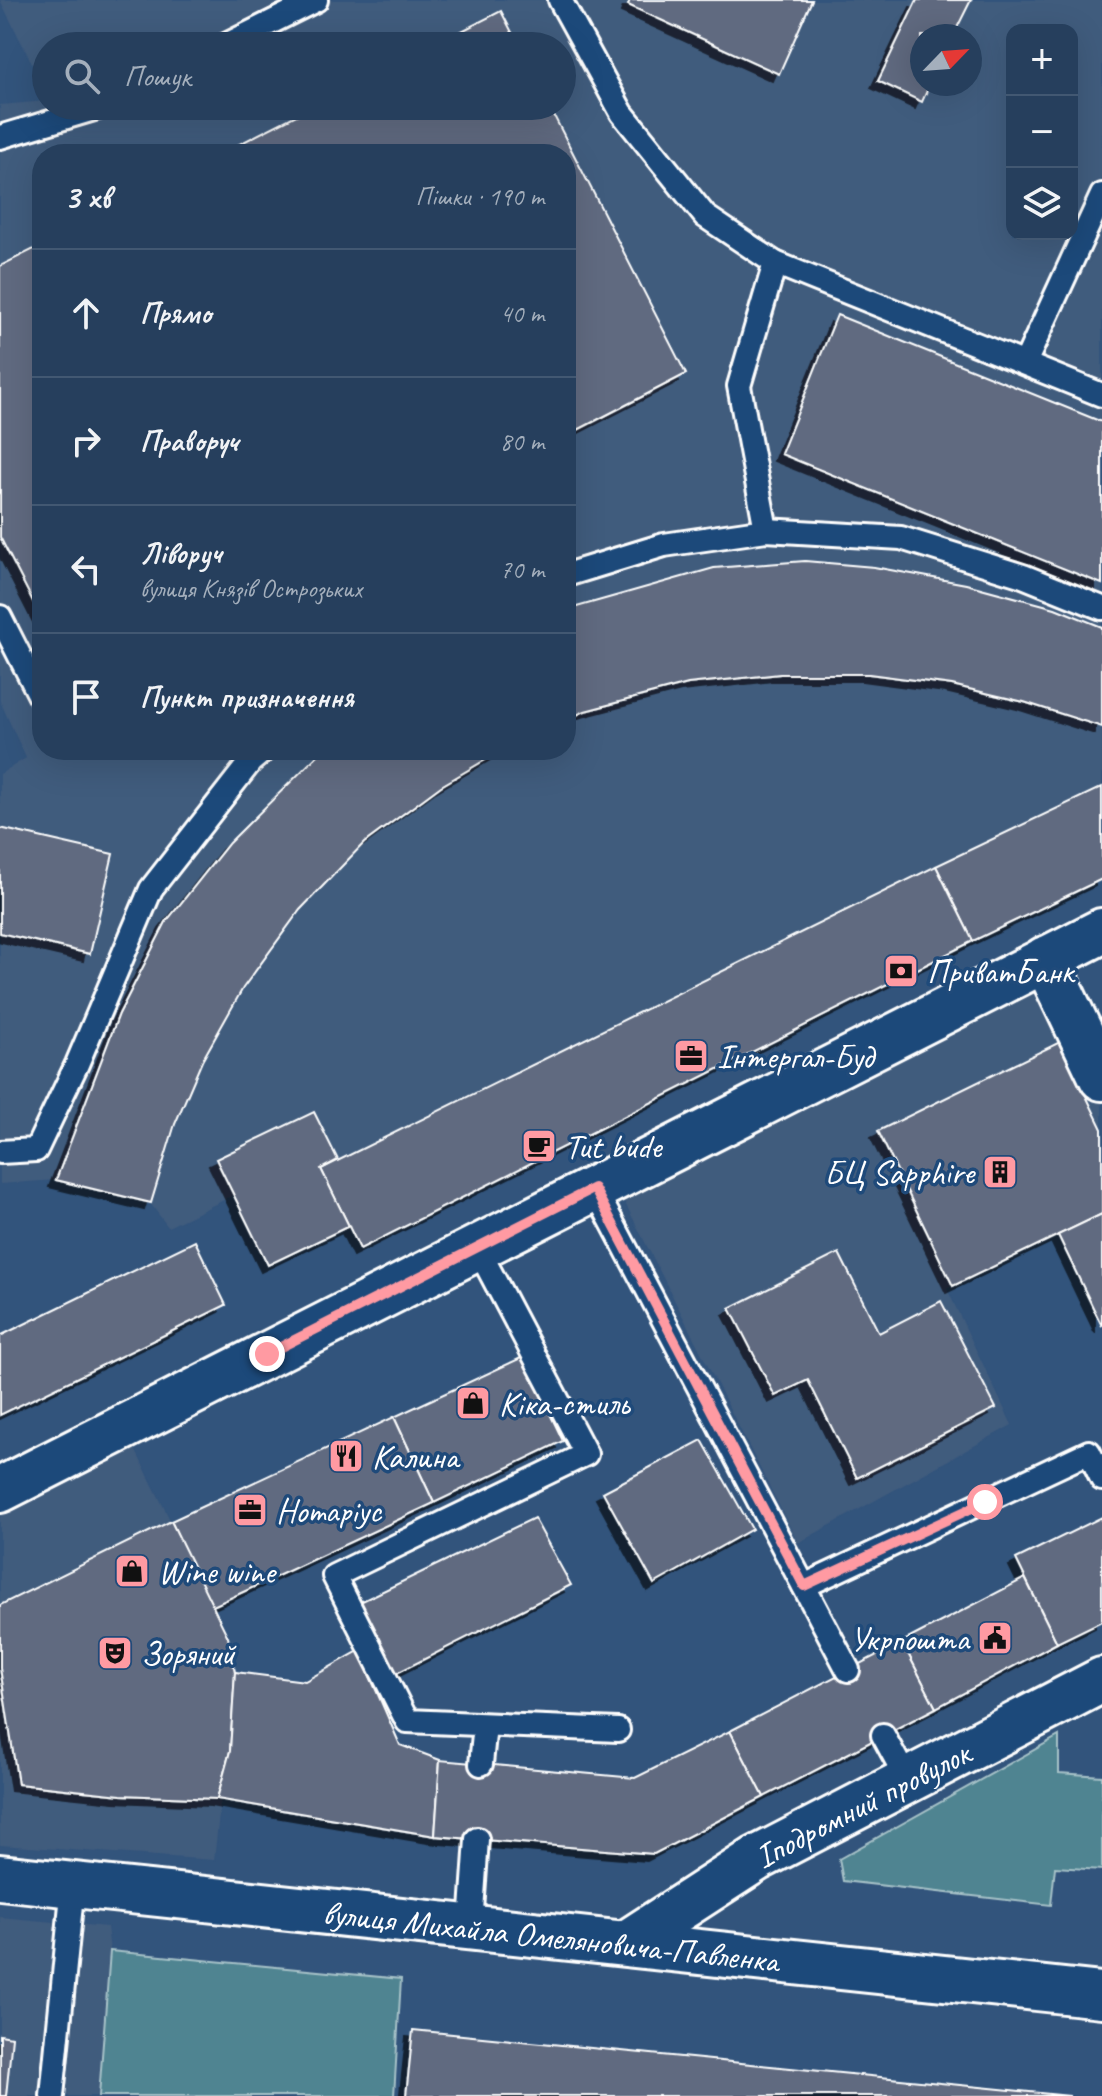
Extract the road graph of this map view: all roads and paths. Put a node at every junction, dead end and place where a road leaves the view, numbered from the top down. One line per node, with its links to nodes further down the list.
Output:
1 (316, 0): 3 (lane)
2 (560, 0): 7 (lane)
3 (252, 32)
4 (57, 120): 5 (lane)
5 (0, 137)
6 (1102, 195): 8 (lane)
7 (775, 263): 8 (lane); 10 (lane)
8 (1025, 363): 9 (lane)
9 (1102, 395)
10 (766, 530): 11 (lane); 12 (lane)
11 (576, 572)
12 (1102, 608)
13 (0, 617): 14 (lane)
14 (32, 680)
15 (252, 760): 19 (lane)
16 (1102, 931): 17 (main road)
17 (1045, 959): 18 (main road); 20 (main road)
18 (1102, 1078)
19 (0, 1152)
20 (594, 1188): 21 (main road); 24 (lane)
21 (477, 1247): 23 (main road); 27 (lane)
22 (1102, 1479): 24 (lane)
23 (0, 1490)
24 (804, 1586): 25 (lane)
25 (848, 1670)
26 (1102, 1680): 31 (main road, Іподромний провулок)
27 (485, 1725): 28 (lane); 30 (lane)
28 (618, 1730)
29 (883, 1735): 31 (lane)
30 (481, 1764)
31 (908, 1781): 36 (main road, Іподромний провулок)
32 (477, 1839): 35 (lane)
33 (0, 1877): 34 (main road, вулиця Михайла Омеляновича-Павленка)
34 (73, 1884): 35 (main road, вулиця Михайла Омеляновича-Павленка); 38 (lane)
35 (471, 1925): 36 (main road, вулиця Михайла Омеляновича-Павленка)
36 (628, 1942): 37 (main road, вулиця Михайла Омеляновича-Павленка)
37 (1102, 1995)
38 (52, 2096)

